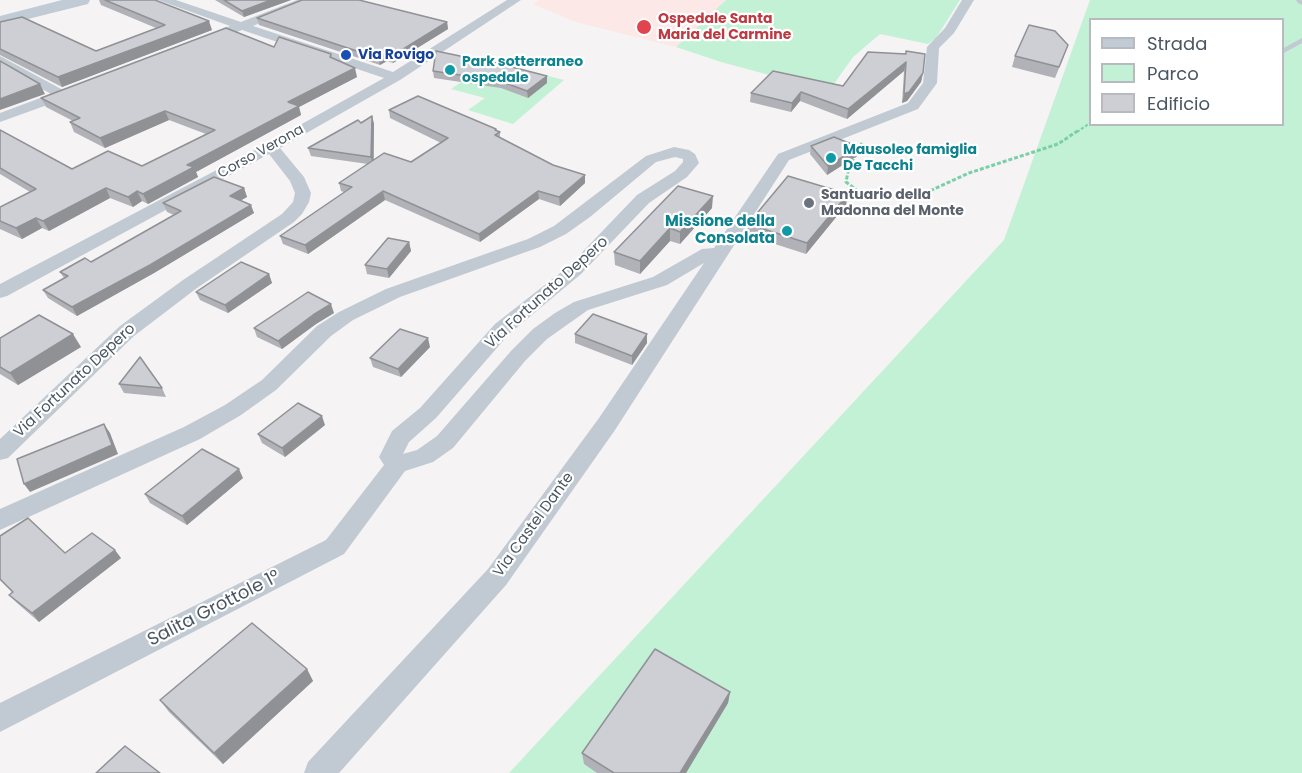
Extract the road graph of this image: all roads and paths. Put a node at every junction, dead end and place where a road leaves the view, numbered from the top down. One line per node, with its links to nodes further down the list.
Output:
1 (82, 0): 6 (main road)
2 (164, 0): 7 (street)
3 (309, 0): 7 (street)
4 (516, 0): 12 (street, Corso Verona)
5 (968, 0): 19 (street, Via Castel Dante)
6 (0, 21)
7 (240, 26): 9 (street); 12 (street)
8 (1302, 40): 10 (lane)
9 (192, 45)
10 (1284, 51)
11 (2, 63): 14 (street)
12 (395, 77): 18 (street, Corso Verona)
13 (88, 85): 14 (street)
14 (62, 95): 15 (street)
15 (0, 118)
16 (1089, 124): 17 (path)
17 (863, 141)
18 (271, 147): 20 (street, Corso Verona); 21 (street, Via Fortunato Depero)
19 (719, 254): 22 (street, Via Fortunato Depero); 25 (street, Via Castel Dante)
20 (0, 292)
21 (0, 452)
22 (398, 464): 23 (street, Via Fortunato Depero); 24 (street, Salita Grottole 1°)
23 (0, 520)
24 (0, 718)
25 (320, 773)

